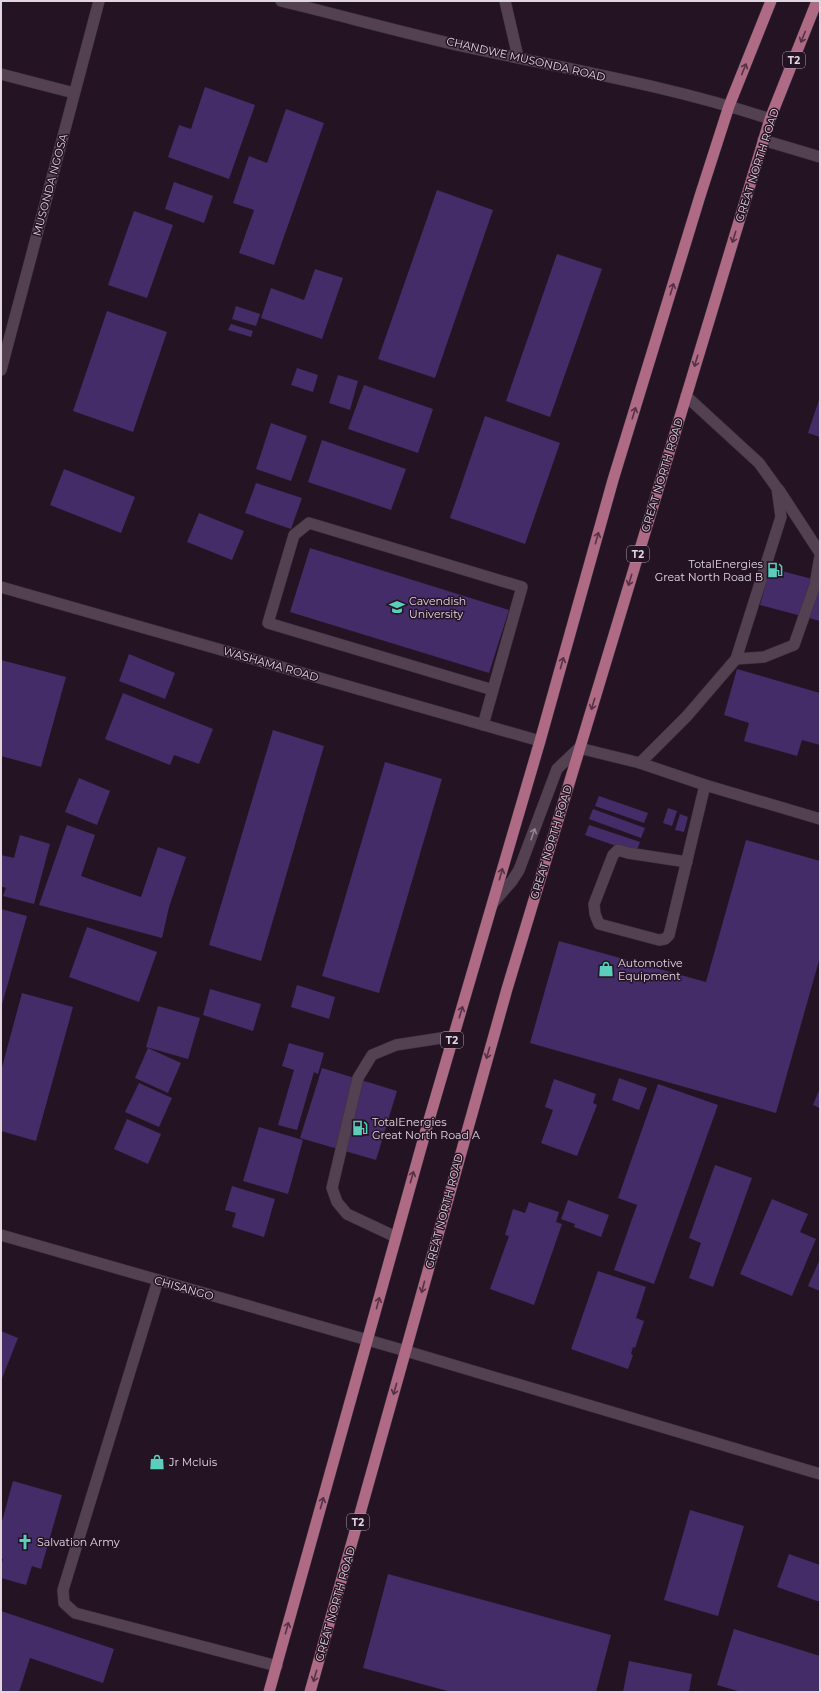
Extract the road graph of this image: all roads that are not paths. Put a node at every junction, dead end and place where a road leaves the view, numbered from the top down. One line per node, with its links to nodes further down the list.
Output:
1 (99, 1): 8 (street, MUSONDA NGOSA)
2 (281, 1): 6 (street, CHANDWE MUSONDA ROAD)
3 (505, 1): 6 (street)
4 (771, 1): 9 (main road, T2, one-way to 4)
5 (817, 1): 10 (main road, GREAT NORTH ROAD / T2, one-way to 10)
6 (518, 57): 9 (street, CHANDWE MUSONDA ROAD)
7 (1, 74): 8 (street)
8 (74, 93): 13 (street, MUSONDA NGOSA)
9 (729, 106): 10 (street, CHANDWE MUSONDA ROAD); 22 (main road, T2, one-way to 9)
10 (770, 119): 11 (main road, GREAT NORTH ROAD / T2)
11 (763, 140): 12 (street); 14 (main road, GREAT NORTH ROAD / T2, one-way to 14)
12 (820, 157)
13 (1, 370)
14 (686, 396): 15 (street); 23 (main road, GREAT NORTH ROAD / T2, one-way to 23)
15 (777, 488): 16 (street); 19 (street)
16 (820, 553)
17 (820, 556): 19 (street)
18 (1, 587): 21 (street, WASHAMA ROAD)
19 (736, 659): 24 (street)
20 (493, 690): 20 (street); 21 (street)
21 (483, 725): 22 (street, WASHAMA ROAD)
22 (540, 741): 28 (main road, T2, one-way to 22)
23 (579, 748): 24 (street); 28 (street, one-way to 23); 34 (main road, GREAT NORTH ROAD / T2, one-way to 34)
24 (640, 763): 25 (street)
25 (705, 785): 26 (street); 27 (street)
26 (820, 819)
27 (687, 862): 27 (street)
28 (493, 903): 29 (main road, T2, one-way to 28)
29 (454, 1036): 31 (main road, T2, one-way to 29); 31 (street)
30 (1, 1235): 32 (street, CHISANGO)
31 (396, 1237): 33 (main road, T2, one-way to 31)
32 (158, 1280): 33 (street, CHISANGO); 36 (street)
33 (368, 1340): 34 (street, CHISANGO); 36 (main road, T2, one-way to 33)
34 (406, 1351): 35 (street, CHISANGO); 38 (main road, GREAT NORTH ROAD / T2, one-way to 38)
35 (820, 1474)
36 (277, 1666): 37 (main road, T2)
37 (269, 1692)
38 (310, 1692)

